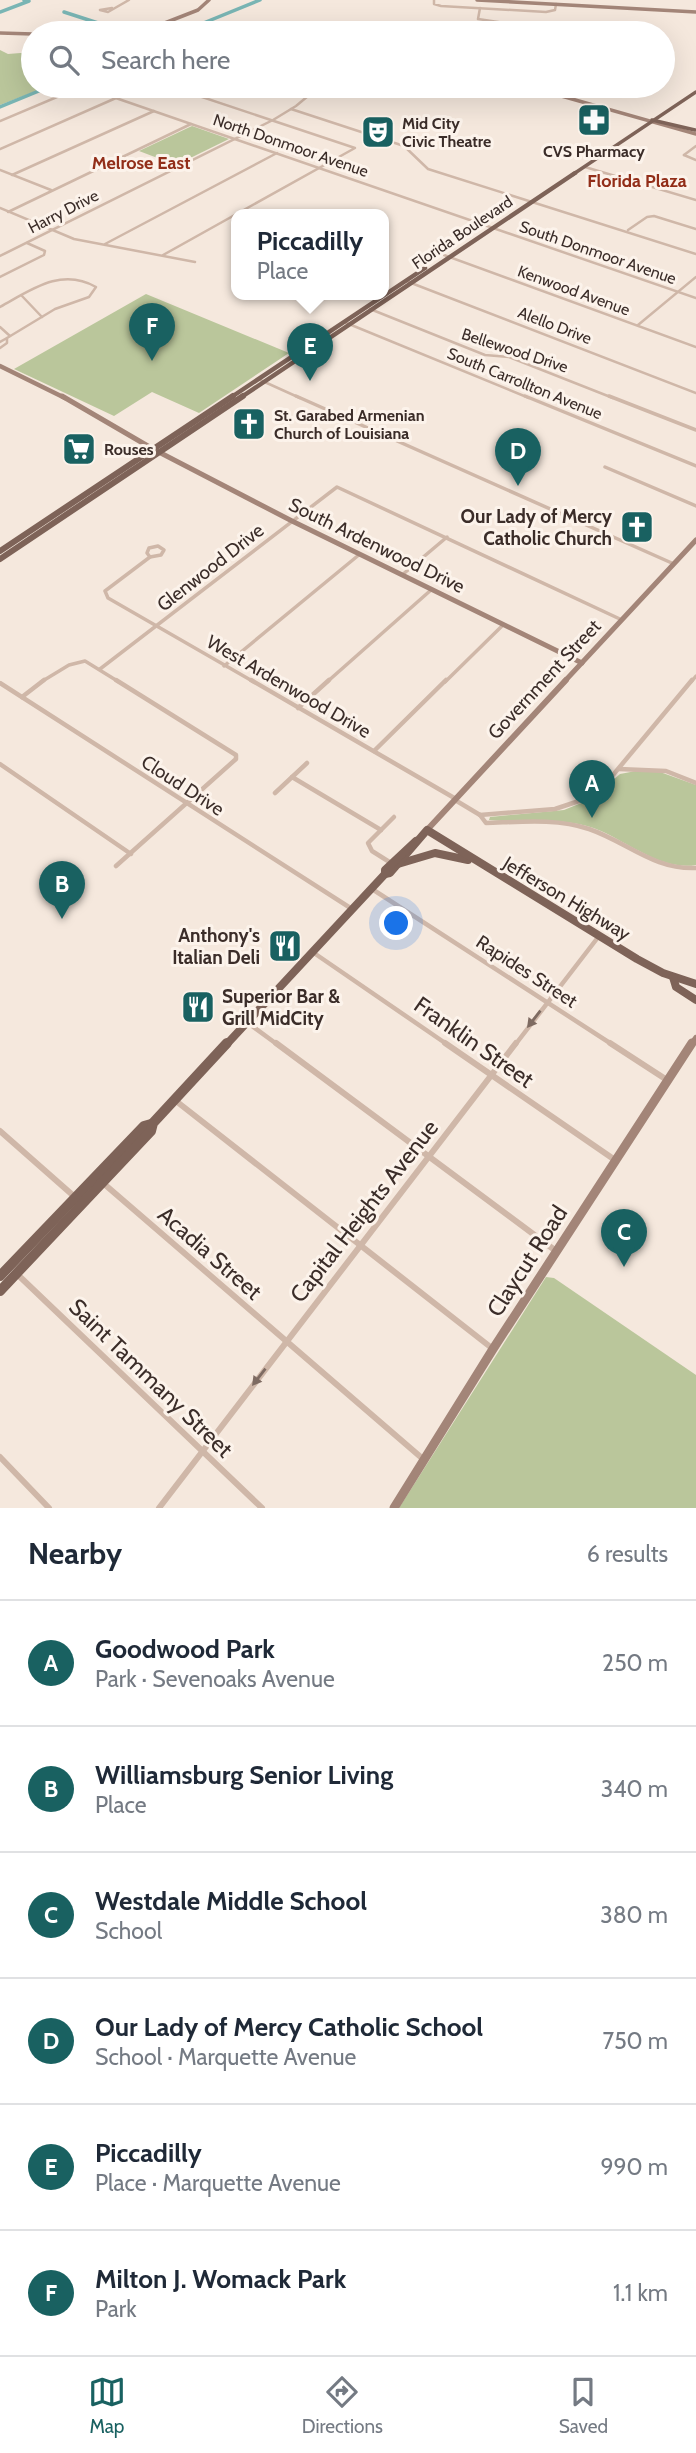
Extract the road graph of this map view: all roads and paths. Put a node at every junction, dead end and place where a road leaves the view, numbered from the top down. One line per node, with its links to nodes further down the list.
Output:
1 (129, 0): 9 (street)
2 (209, 0): 12 (street)
3 (434, 0): 10 (street)
4 (477, 0): 6 (street)
5 (527, 0): 7 (street)
6 (497, 1): 8 (street)
7 (585, 3): 8 (street); 11 (street)
8 (556, 4): 10 (street)
9 (112, 8)
10 (480, 8): 13 (street)
11 (696, 11)
12 (171, 21)
13 (495, 21)
14 (1, 34): 15 (street)
15 (21, 35)
16 (694, 91): 26 (main road, Florida Boulevard)
17 (54, 98): 27 (street)
18 (116, 98): 24 (street, North Donmoor Avenue); 32 (street)
19 (205, 98): 25 (street)
20 (305, 98): 23 (street, Harry Drive)
21 (579, 98): 26 (street)
22 (580, 98): 26 (street)
23 (290, 109): 25 (street, Harry Drive); 41 (street)
24 (154, 111): 28 (street, North Donmoor Avenue); 39 (street)
25 (272, 120): 30 (street, Harry Drive); 37 (street)
26 (651, 120): 29 (main road); 33 (main road, Florida Boulevard)
27 (0, 121)
28 (192, 124): 30 (street, North Donmoor Avenue); 40 (street)
29 (696, 131)
30 (235, 138): 34 (street, North Donmoor Avenue); 51 (street, Harry Drive)
31 (696, 146): 35 (street)
32 (0, 149)
33 (606, 150): 36 (main road, Florida Boulevard); 41 (main road, Florida Boulevard)
34 (278, 153): 37 (street, North Donmoor Avenue); 54 (street)
35 (696, 160)
36 (585, 167): 41 (main road, Florida Boulevard); 42 (street)
37 (322, 168): 44 (street); 49 (street, North Donmoor Avenue)
38 (0, 170): 39 (street)
39 (12, 175): 40 (street)
40 (52, 191): 45 (street)
41 (531, 200): 46 (main road, Florida Boulevard); 48 (main road, Florida Boulevard); 52 (street)
42 (696, 200)
43 (0, 208): 45 (street)
44 (247, 209)
45 (8, 212): 51 (street)
46 (505, 215): 48 (main road); 49 (main road, Florida Boulevard)
47 (231, 218): 56 (street)
48 (500, 223): 49 (main road, Florida Boulevard)
49 (490, 228): 58 (main road, Florida Boulevard); 63 (street, South Donmoor Avenue)
50 (696, 229): 52 (street)
51 (52, 230): 53 (street, Harry Drive); 54 (street)
52 (627, 231): 55 (street)
53 (26, 243): 57 (street, Harry Drive); 60 (street)
54 (105, 244): 56 (street)
55 (696, 254)
56 (163, 255): 59 (street)
57 (0, 256)
58 (447, 257): 62 (main road, Florida Boulevard); 72 (street, Kenwood Avenue)
59 (195, 262)
60 (0, 277)
61 (696, 277): 63 (street)
62 (409, 282): 64 (main road, Florida Boulevard); 80 (street, Alello Drive)
63 (678, 292): 66 (street, South Donmoor Avenue); 72 (street)
64 (389, 295)
65 (22, 296): 68 (street); 70 (street); 70 (street)
66 (696, 298)
67 (381, 300): 69 (main road, Florida Boulevard)
68 (0, 307)
69 (369, 308): 71 (main road, Florida Boulevard); 81 (street, Bellewood Drive)
70 (42, 317): 74 (street)
71 (347, 323): 79 (main road, Florida Boulevard); 83 (street, South Carrollton Avenue)
72 (637, 326): 76 (street, Kenwood Avenue)
73 (0, 327): 74 (street)
74 (9, 337): 75 (street); 77 (street)
75 (0, 342)
76 (696, 347)
77 (0, 348)
78 (0, 366): 82 (street, South Ardenwood Drive)
79 (261, 381): 82 (main road, Florida Boulevard); 94 (street)
80 (696, 393)
81 (696, 430)
82 (156, 451): 85 (main road, Florida Boulevard); 87 (street, South Ardenwood Drive)
83 (696, 466)
84 (605, 467): 86 (street)
85 (80, 502): 90 (main road, Florida Boulevard); 93 (main road, Florida Boulevard)
86 (696, 506)
87 (292, 521): 88 (street, Glenwood Drive); 91 (street, South Ardenwood Drive); 99 (street, Glenwood Drive)
88 (447, 537): 95 (street); 97 (street)
89 (696, 540): 94 (street, Government Street)
90 (0, 551)
91 (360, 554): 95 (street, South Ardenwood Drive); 101 (street)
92 (150, 557): 99 (street, West Ardenwood Drive)
93 (0, 559)
94 (674, 564): 97 (street, Government Street)
95 (402, 575): 96 (street, South Ardenwood Drive)
96 (431, 590): 98 (street, South Ardenwood Drive); 106 (street)
97 (622, 620): 100 (street, Government Street)
98 (503, 625): 100 (street, South Ardenwood Drive); 107 (street)
99 (157, 626): 101 (street, West Ardenwood Drive); 102 (street, Glenwood Drive)
100 (582, 663): 114 (street, Government Street)
101 (224, 666): 106 (street, West Ardenwood Drive)
102 (100, 669): 105 (street); 115 (street)
103 (696, 676): 110 (street)
104 (0, 683): 105 (street, Cloud Drive)
105 (22, 697): 115 (street, Cloud Drive)
106 (298, 708): 107 (street, West Ardenwood Drive)
107 (374, 751): 114 (street, West Ardenwood Drive)
108 (307, 763): 111 (street)
109 (0, 764): 120 (street)
110 (619, 769): 112 (street); 116 (street)
111 (292, 777): 113 (street); 118 (street)
112 (696, 783)
113 (275, 793)
114 (455, 800): 116 (street, West Ardenwood Drive); 119 (street, Government Street)
115 (186, 804): 120 (street); 126 (street, Cloud Drive)
116 (480, 815): 124 (street)
117 (394, 817): 118 (street)
118 (381, 830): 122 (street)
119 (427, 830): 121 (main road, Jefferson Highway); 122 (main road, Government Street)
120 (131, 854): 123 (street)
121 (472, 859): 122 (main road); 127 (main road, Jefferson Highway)
122 (395, 864): 125 (main road, Government Street)
123 (116, 866)
124 (696, 868)
125 (372, 888): 126 (main road, Government Street); 132 (street, Rapides Street)
126 (352, 909): 128 (main road, Government Street)
127 (599, 936): 129 (main road, Jefferson Highway); 132 (street, Capital Heights Avenue)
128 (314, 953): 133 (main road, Government Street); 135 (street, Franklin Street)
129 (673, 977): 130 (main road, Jefferson Highway); 131 (main road)
130 (696, 984)
131 (696, 1000)
132 (547, 1002): 135 (street, Capital Heights Avenue, one-way to 135); 136 (street, Rapides Street)
133 (248, 1023): 137 (main road, Government Street); 141 (street)
134 (696, 1038): 136 (street, Claycut Road)
135 (490, 1075): 141 (street, Capital Heights Avenue); 142 (street, Franklin Street)
136 (667, 1080): 142 (street, Claycut Road)
137 (176, 1100): 138 (main road, Government Street); 145 (street)
138 (151, 1124): 140 (main road, Government Street); 143 (main road, Government Street)
139 (0, 1131): 144 (street)
140 (120, 1151): 143 (main road); 144 (main road, Government Street)
141 (429, 1156): 145 (street, Capital Heights Avenue); 146 (street)
142 (615, 1160): 146 (street, Claycut Road)
143 (102, 1182): 144 (main road, Government Street); 150 (street, Acadia Street)
144 (79, 1200): 147 (main road, Government Street); 148 (main road, Government Street)
145 (360, 1245): 150 (street, Capital Heights Avenue); 151 (street)
146 (556, 1251): 151 (street, Claycut Road)
147 (16, 1273): 149 (main road, Government Street); 152 (street, Saint Tammany Street)
148 (0, 1276)
149 (0, 1290)
150 (286, 1342): 152 (street, Capital Heights Avenue, one-way to 152); 154 (street, Acadia Street)
151 (493, 1349): 154 (street, Claycut Road)
152 (202, 1451): 156 (street, Capital Heights Avenue); 157 (street, Saint Tammany Street)
153 (0, 1457): 155 (street)
154 (423, 1459): 158 (street, Claycut Road)
155 (49, 1508)
156 (159, 1508)
157 (262, 1508)
158 (394, 1508)

